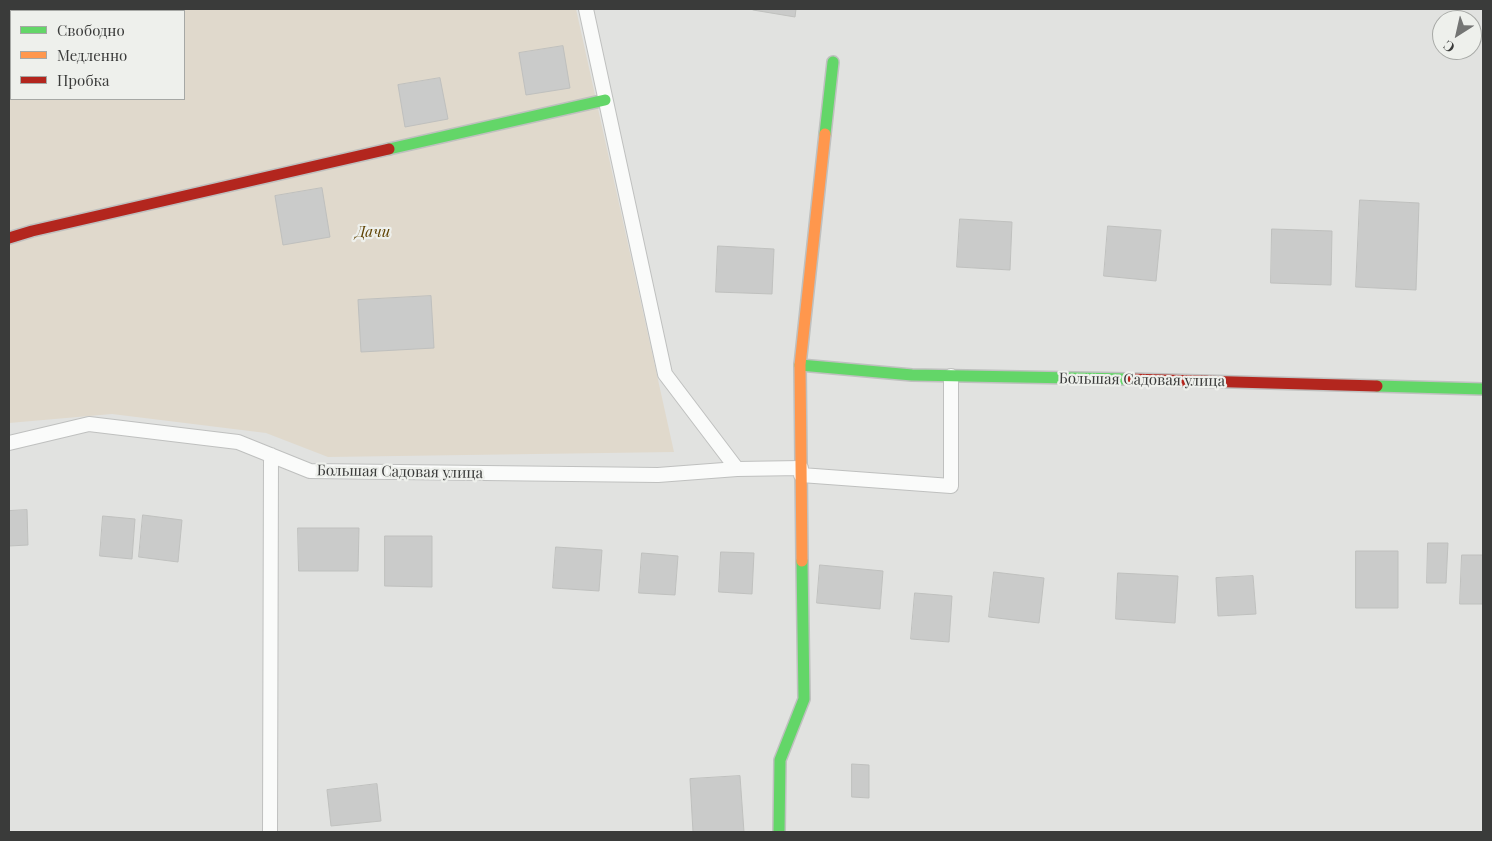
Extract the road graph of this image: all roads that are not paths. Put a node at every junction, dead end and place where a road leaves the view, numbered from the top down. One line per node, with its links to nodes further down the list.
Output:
1 (586, 9): 3 (lane)
2 (833, 62): 5 (street)
3 (605, 100): 4 (street); 10 (lane)
4 (9, 238)
5 (800, 365): 6 (street, Большая Садовая улица); 11 (street)
6 (952, 376): 7 (street, Большая Садовая улица); 11 (lane, Большая Садовая улица)
7 (1483, 389)
8 (9, 443): 9 (lane, Большая Садовая улица)
9 (271, 455): 10 (lane, Большая Садовая улица); 12 (lane)
10 (736, 469): 11 (lane, Большая Садовая улица)
11 (801, 471): 13 (street)
12 (270, 832)
13 (779, 832)

